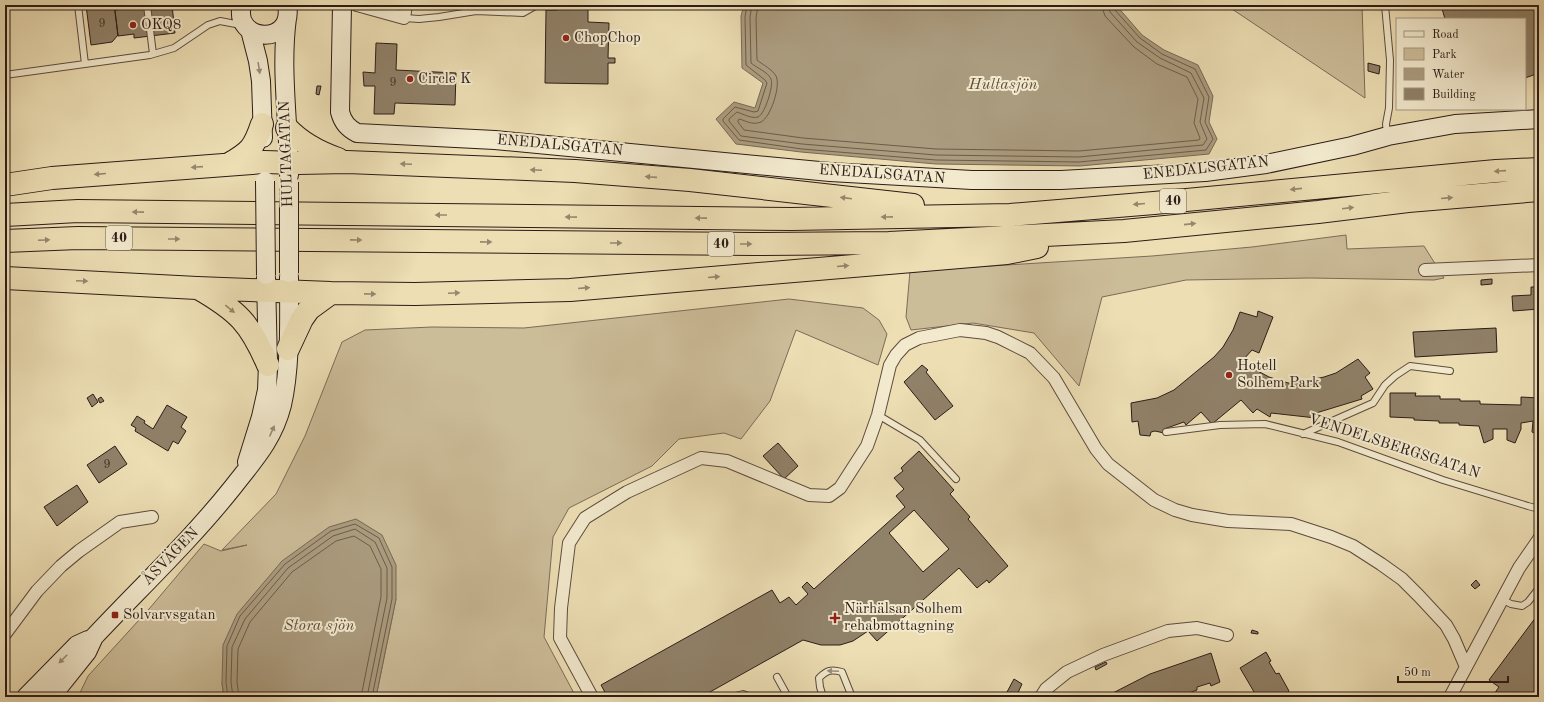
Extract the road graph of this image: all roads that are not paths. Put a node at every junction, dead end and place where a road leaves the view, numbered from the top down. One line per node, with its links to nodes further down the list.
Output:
1 (78, 5): 15 (lane)
2 (147, 5): 14 (lane)
3 (216, 5): 4 (lane)
4 (226, 5)
5 (242, 5): 13 (street, HULTAGATAN)
6 (342, 5): 20 (street, ENEDALSGATAN)
7 (357, 5): 12 (street)
8 (406, 5): 12 (street)
9 (537, 5): 12 (lane)
10 (1385, 5): 20 (lane)
11 (287, 12): 13 (street, HULTAGATAN); 19 (street, HULTAGATAN)
12 (404, 18)
13 (248, 28): 14 (lane); 18 (street, HULTAGATAN, one-way to 18)
14 (153, 54): 15 (lane)
15 (85, 64): 16 (lane)
16 (5, 75)
17 (1539, 119): 20 (street, ENEDALSGATAN)
18 (262, 124): 22 (highway); 24 (street, HULTAGATAN)
19 (287, 128): 21 (highway); 25 (street, HULTAGATAN)
20 (1388, 136)
21 (347, 162): 25 (highway); 28 (highway, one-way to 21)
22 (229, 164): 24 (highway); 26 (highway, one-way to 26)
23 (1539, 168): 28 (highway, 40, one-way to 28)
24 (264, 171): 25 (highway); 35 (street, HULTAGATAN, bridge)
25 (289, 172): 36 (street, HULTAGATAN, bridge)
26 (5, 185)
27 (1539, 190): 30 (highway, 40, one-way to 27)
28 (1010, 215): 29 (highway, 40, one-way to 29)
29 (5, 216)
30 (1124, 231): 31 (highway, 40, one-way to 30); 38 (highway, one-way to 30)
31 (5, 241)
32 (1539, 265): 33 (street)
33 (1425, 270)
34 (5, 278): 37 (highway, one-way to 37)
35 (266, 282): 36 (highway); 37 (highway); 40 (street, ÅSVÄGEN)
36 (289, 282): 38 (highway); 39 (street, ÅSVÄGEN)
37 (197, 288): 40 (highway, one-way to 40)
38 (332, 293): 39 (highway)
39 (288, 349): 45 (street, ÅSVÄGEN, one-way to 39)
40 (268, 365): 45 (street, ÅSVÄGEN)
41 (1450, 371): 44 (lane)
42 (878, 415): 46 (lane); 55 (street); 60 (street)
43 (1166, 432): 44 (lane, VENDELSBERGSGATAN)
44 (1303, 434): 47 (lane, VENDELSBERGSGATAN)
45 (243, 474): 52 (street, ÅSVÄGEN)
46 (956, 479)
47 (1539, 509)
48 (152, 517): 53 (street)
49 (1539, 539): 51 (street)
50 (1539, 588): 51 (lane)
51 (1501, 599): 55 (street)
52 (100, 631): 57 (street, ÅSVÄGEN, one-way to 57); 58 (street, ÅSVÄGEN); 59 (street)
53 (5, 634)
54 (1226, 635): 66 (street)
55 (1466, 667): 67 (street)
56 (777, 677): 63 (lane)
57 (26, 697)
58 (51, 697)
59 (68, 697)
60 (592, 697)
61 (732, 697): 62 (lane)
62 (751, 697)
63 (788, 697)
64 (823, 697): 65 (lane, one-way to 64)
65 (852, 697)
66 (1041, 697)
67 (1450, 697)

